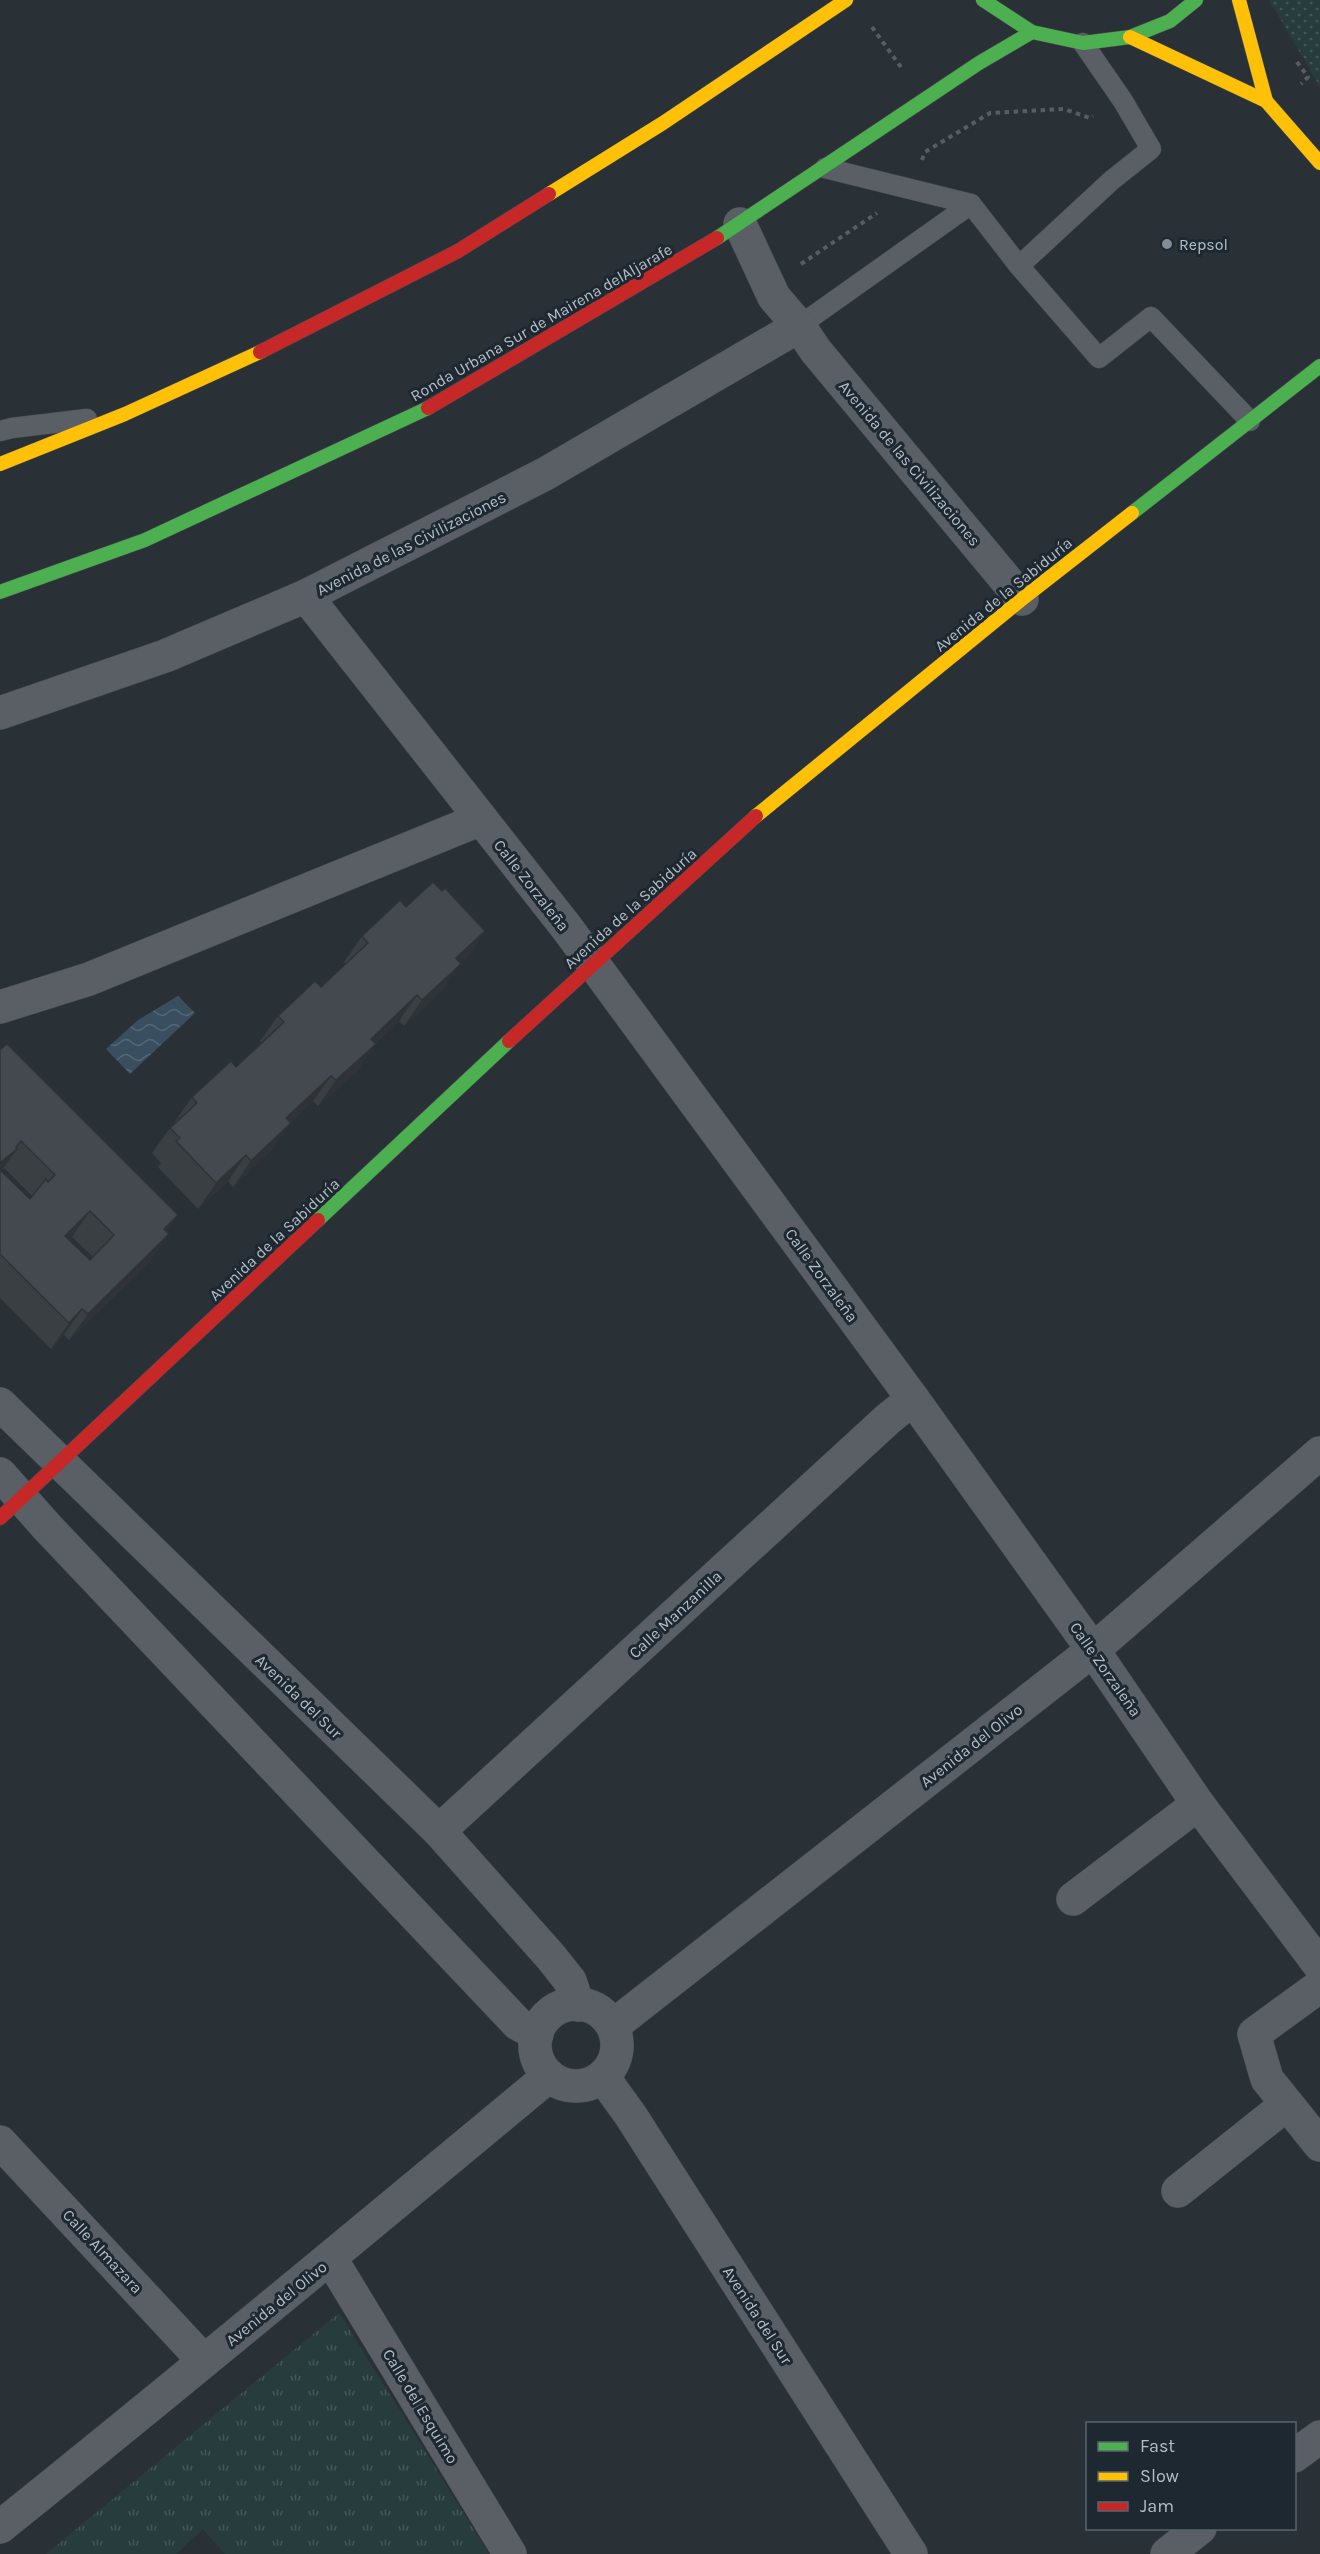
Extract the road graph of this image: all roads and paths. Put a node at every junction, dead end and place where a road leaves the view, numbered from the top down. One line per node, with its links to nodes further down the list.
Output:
1 (846, 0): 20 (street)
2 (983, 0): 5 (street)
3 (1196, 0): 6 (street)
4 (1239, 0): 10 (street)
5 (1032, 32): 7 (street); 12 (street, Ronda Urbana Sur de Mairena delAljarafe)
6 (1130, 37): 7 (street); 10 (street)
7 (1083, 43): 9 (lane)
8 (1295, 59): 10 (path)
9 (1123, 101): 13 (path); 16 (lane)
10 (1270, 105): 11 (street)
11 (1320, 164)
12 (825, 168): 13 (lane); 15 (street, Ronda Urbana Sur de Mairena delAljarafe)
13 (913, 189): 14 (lane); 17 (path)
14 (971, 204): 16 (lane); 18 (lane)
15 (740, 224): 17 (street, Avenida de las Civilizaciones); 24 (street, Ronda Urbana Sur de Mairena delAljarafe)
16 (1019, 266): 21 (lane)
17 (769, 286): 18 (street, Avenida de las Civilizaciones)
18 (799, 326): 25 (street, Avenida de las Civilizaciones); 26 (street, Avenida de las Civilizaciones)
19 (1320, 366): 21 (street, Avenida de la Sabiduría)
20 (125, 414): 22 (lane); 23 (street)
21 (1250, 421): 26 (street, Avenida de la Sabiduría)
22 (0, 431)
23 (0, 464)
24 (0, 592)
25 (306, 596): 27 (street, Avenida de las Civilizaciones); 28 (street, Calle Zorzaleña)
26 (1022, 599): 29 (street, Avenida de la Sabiduría)
27 (0, 713)
28 (481, 819): 29 (street, Calle Zorzaleña); 30 (street)
29 (591, 964): 31 (street, Calle Zorzaleña); 34 (street, Avenida de la Sabiduría)
30 (0, 1007)
31 (913, 1399): 37 (street, Calle Zorzaleña); 39 (street, Calle Manzanilla)
32 (0, 1404): 34 (street, Avenida del Sur)
33 (1320, 1453): 37 (street, Avenida del Olivo)
34 (59, 1462): 36 (street, Avenida de la Sabiduría); 39 (street, Avenida del Sur)
35 (0, 1473): 36 (street)
36 (11, 1507): 45 (street)
37 (1093, 1650): 38 (street, Calle Zorzaleña); 44 (street, Avenida del Olivo)
38 (1198, 1804): 40 (street); 41 (street, Calle Zorzaleña)
39 (439, 1831): 43 (street, Avenida del Sur)
40 (1073, 1899)
41 (1320, 1966)
42 (1320, 1986): 48 (street)
43 (578, 2005): 44 (street); 45 (street)
44 (613, 2026): 47 (street)
45 (537, 2034): 46 (street)
46 (549, 2076): 47 (street); 52 (street, Avenida del Olivo)
47 (603, 2077): 59 (street, Avenida del Sur)
48 (1287, 2104): 50 (street); 51 (street)
49 (0, 2142): 53 (street, Calle Almazara)
50 (1320, 2145)
51 (1178, 2191)
52 (331, 2259): 53 (street, Avenida del Olivo); 58 (street, Calle del Esquimo)
53 (204, 2361): 56 (street, Avenida del Olivo)
54 (1320, 2437): 55 (street)
55 (1296, 2455)
56 (0, 2527)
57 (1199, 2530): 60 (street)
58 (510, 2554)
59 (911, 2554)
60 (1167, 2554)

